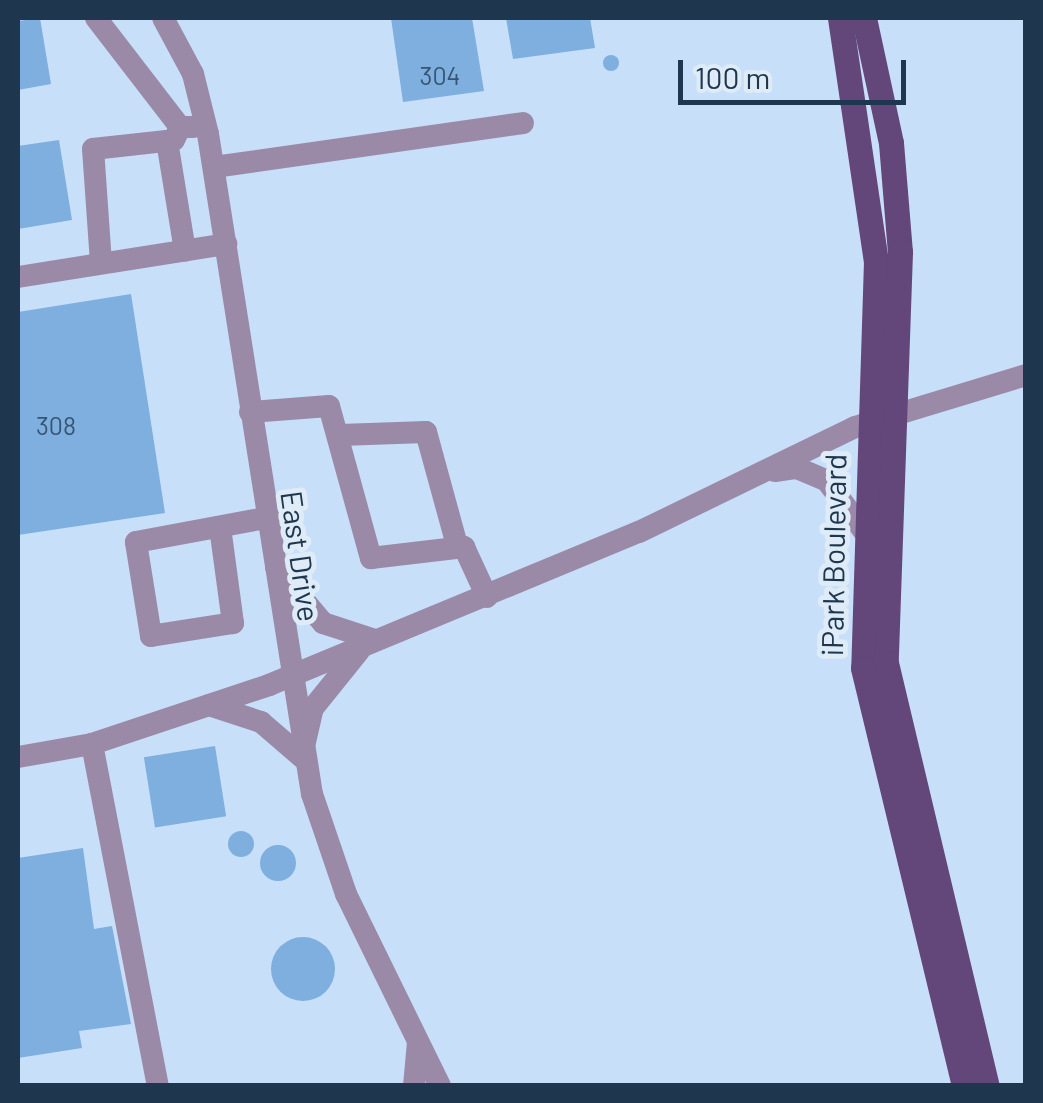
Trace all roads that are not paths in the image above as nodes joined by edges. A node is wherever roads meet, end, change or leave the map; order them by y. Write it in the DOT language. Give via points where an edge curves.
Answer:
graph roads {
  1 [pos="96,18"];
  2 [pos="163,18"];
  3 [pos="840,18"];
  4 [pos="864,18"];
  5 [pos="523,123"];
  6 [pos="206,126"];
  7 [pos="173,134"];
  8 [pos="214,168"];
  9 [pos="226,244"];
  10 [pos="185,251"];
  11 [pos="101,263"];
  12 [pos="18,277"];
  13 [pos="1026,376"];
  14 [pos="250,412"];
  15 [pos="881,419"];
  16 [pos="340,436"];
  17 [pos="757,474"];
  18 [pos="265,518"];
  19 [pos="220,527"];
  20 [pos="863,530"];
  21 [pos="457,545"];
  22 [pos="271,558"];
  23 [pos="486,597"];
  24 [pos="372,639"];
  25 [pos="288,677"];
  26 [pos="208,705"];
  27 [pos="92,744"];
  28 [pos="18,757"];
  29 [pos="304,758"];
  30 [pos="418,1042"];
  31 [pos="158,1086"];
  32 [pos="414,1086"];
  33 [pos="440,1086"];
  34 [pos="964,1086"];
  35 [pos="987,1086"];
  1 -- 7 [label="street"];
  2 -- 6 [label="street, East Drive"];
  3 -- 15 [label="main road, iPark Boulevard" via="875,246"];
  4 -- 15 [label="main road, iPark Boulevard" via="897,197"];
  5 -- 8 [label="street"];
  6 -- 7 [label="street"];
  6 -- 8 [label="street, East Drive"];
  7 -- 10 [label="street"];
  7 -- 11 [label="street" via="93,149"];
  8 -- 9 [label="street, East Drive"];
  9 -- 10 [label="street"];
  9 -- 14 [label="street, East Drive"];
  10 -- 11 [label="street"];
  11 -- 12 [label="street"];
  13 -- 15 [label="street"];
  14 -- 16 [label="street" via="314,402 335,413"];
  14 -- 18 [label="street, East Drive"];
  15 -- 17 [label="street"];
  15 -- 20 [label="main road, iPark Boulevard"];
  15 -- 35 [label="main road, iPark Boulevard" via="886,664"];
  16 -- 21 [label="street" via="426,432"];
  16 -- 21 [label="street" via="371,558"];
  17 -- 20 [label="street" via="813,473"];
  17 -- 23 [label="street"];
  18 -- 19 [label="street"];
  18 -- 22 [label="street, East Drive"];
  19 -- 19 [label="street" via="136,542 152,636 233,622"];
  20 -- 34 [label="main road, iPark Boulevard" via="870,723"];
  21 -- 23 [label="street"];
  22 -- 24 [label="street" via="310,613"];
  22 -- 25 [label="street, East Drive"];
  23 -- 24 [label="street"];
  24 -- 25 [label="street"];
  24 -- 29 [label="street" via="314,708"];
  25 -- 26 [label="street"];
  25 -- 29 [label="street, East Drive"];
  26 -- 27 [label="street"];
  26 -- 29 [label="street" via="261,722"];
  27 -- 28 [label="street"];
  27 -- 31 [label="street"];
  29 -- 30 [label="street, East Drive" via="346,894"];
  30 -- 32 [label="street"];
  30 -- 33 [label="street, East Drive"];
}
